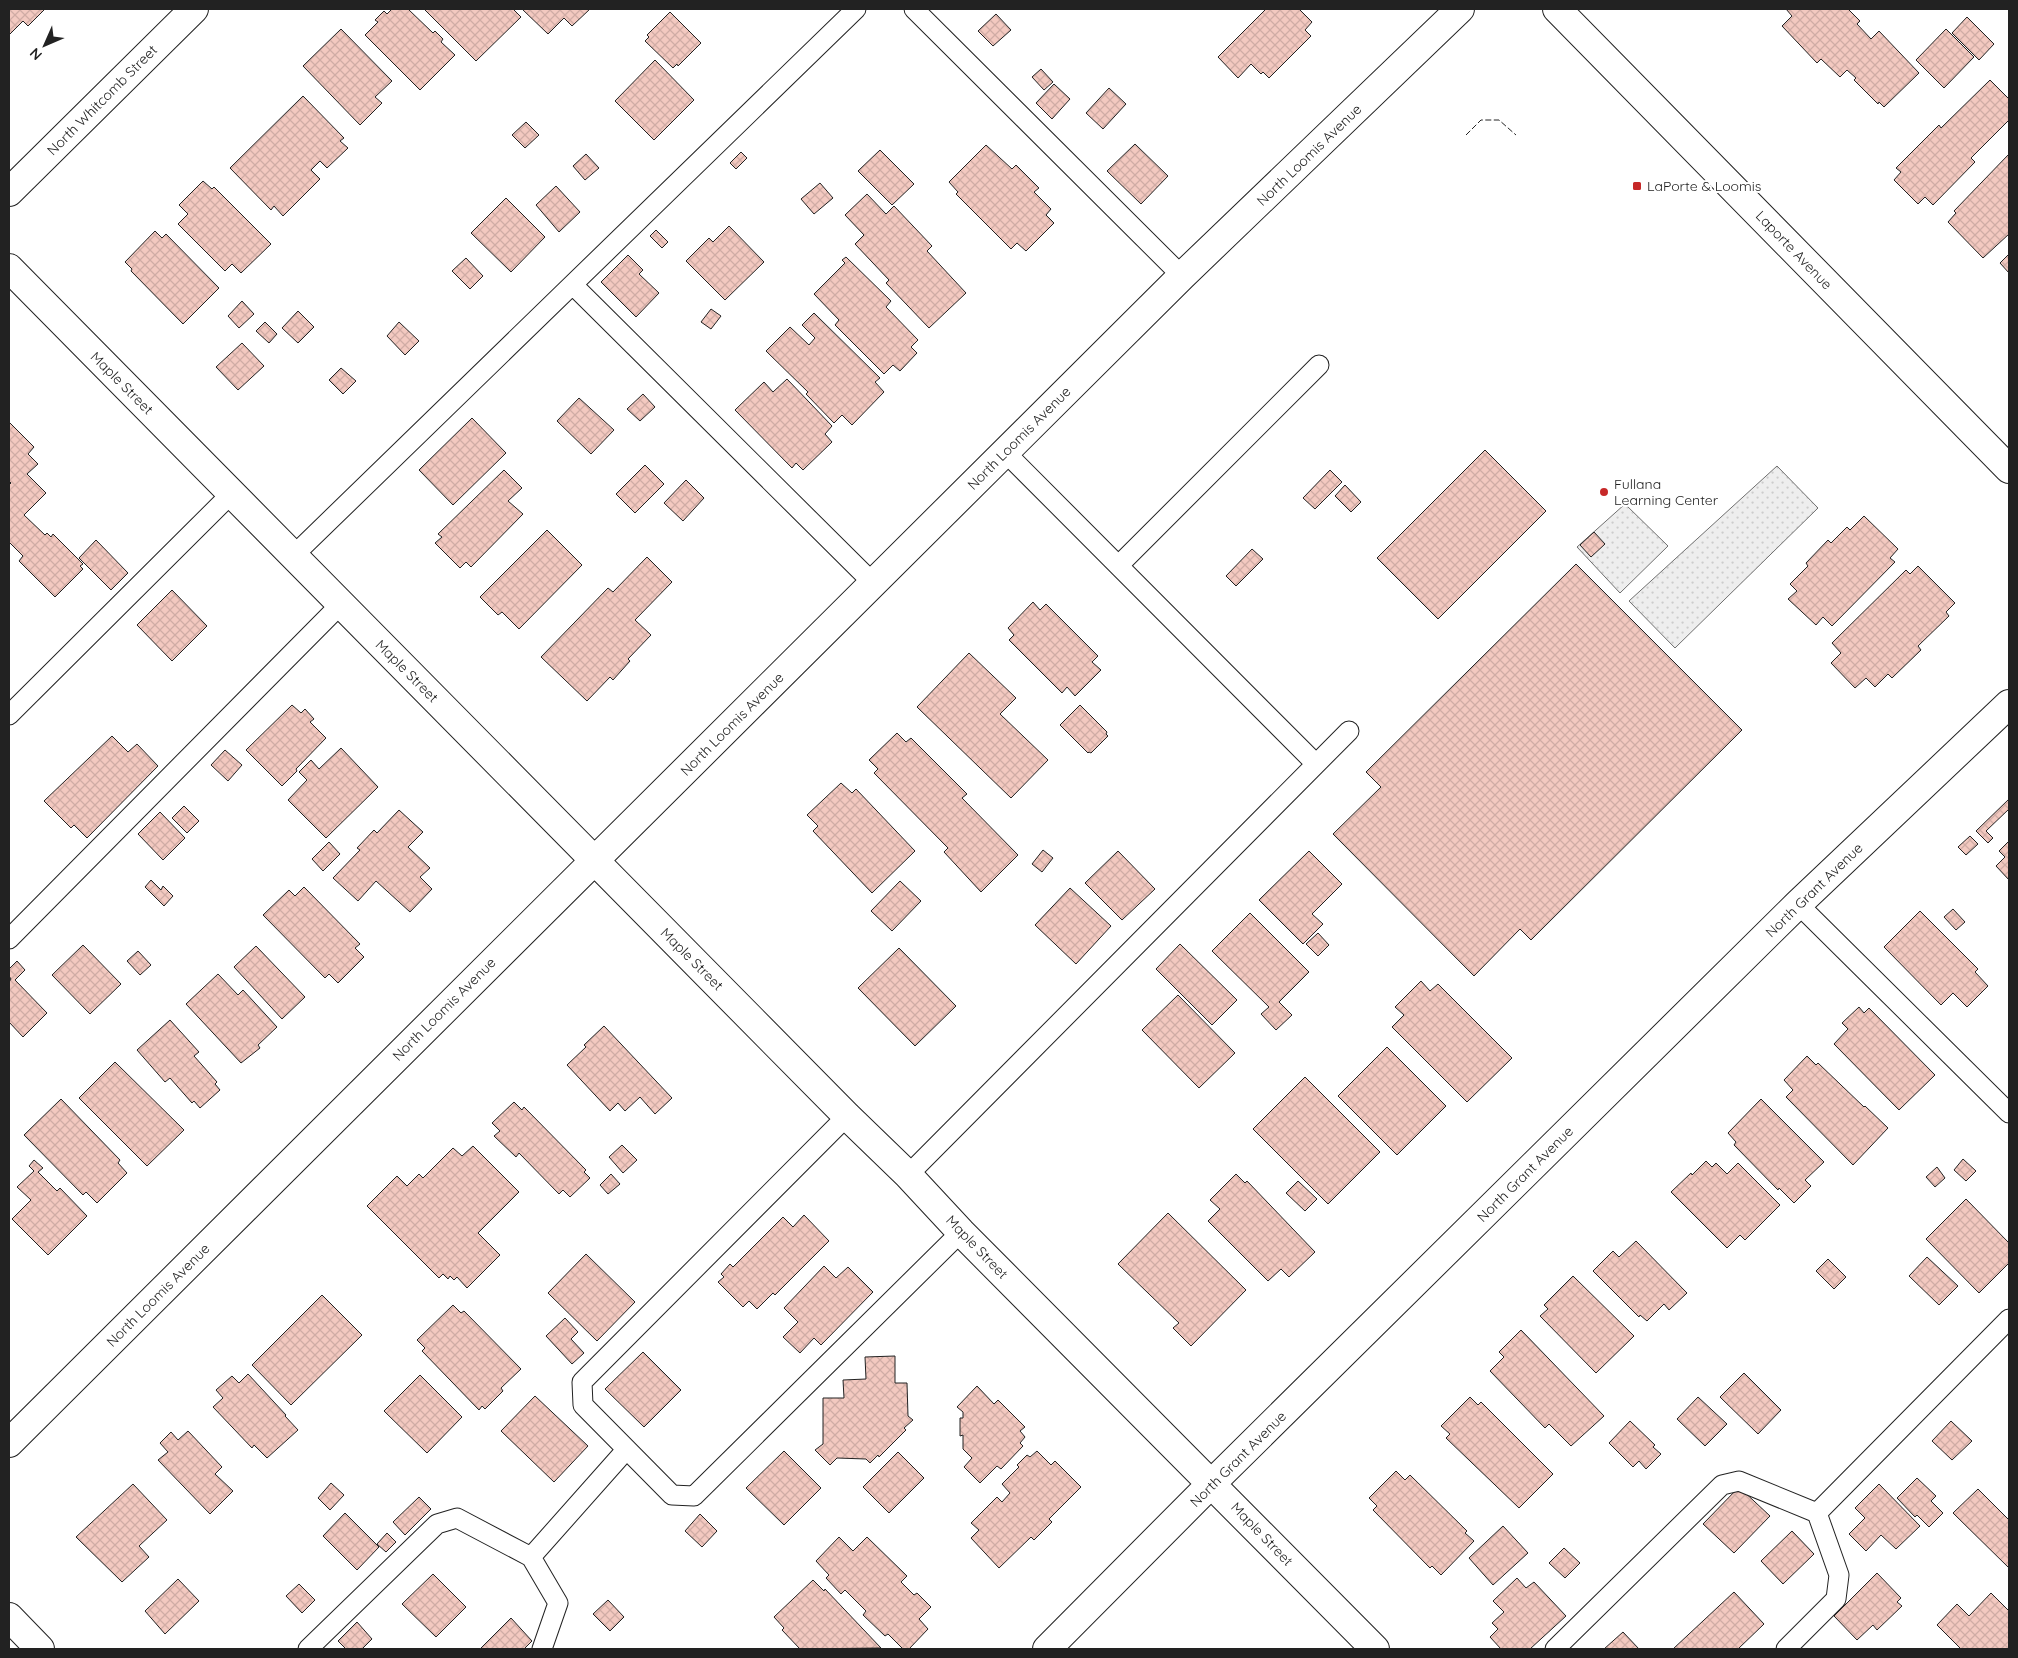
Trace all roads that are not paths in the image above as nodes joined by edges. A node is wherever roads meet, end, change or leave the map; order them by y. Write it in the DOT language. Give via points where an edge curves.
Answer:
graph roads {
  1 [pos="194,9"];
  2 [pos="856,9"];
  3 [pos="914,9"];
  4 [pos="1460,9"];
  5 [pos="1564,11"];
  6 [pos="9,192"];
  7 [pos="9,268"];
  8 [pos="1182,276"];
  9 [pos="573,285"];
  10 [pos="1319,365"];
  11 [pos="1006,452"];
  12 [pos="2009,469"];
  13 [pos="232,493"];
  14 [pos="293,556"];
  15 [pos="1119,565"];
  16 [pos="874,584"];
  17 [pos="340,605"];
  18 [pos="2009,704"];
  19 [pos="9,715"];
  20 [pos="1349,730"];
  21 [pos="1316,764"];
  22 [pos="594,859"];
  23 [pos="1798,904"];
  24 [pos="9,939"];
  25 [pos="2009,1113"];
  26 [pos="847,1116"];
  27 [pos="908,1175"];
  28 [pos="961,1232"];
  29 [pos="2009,1319"];
  30 [pos="9,1443"];
  31 [pos="626,1450"];
  32 [pos="1212,1484"];
  33 [pos="1817,1513"];
  34 [pos="531,1557"];
  35 [pos="9,1618"];
  36 [pos="40,1649"];
  37 [pos="308,1649"];
  38 [pos="542,1649"];
  39 [pos="1047,1649"];
  40 [pos="1375,1649"];
  41 [pos="1555,1649"];
  42 [pos="1786,1649"];
  1 -- 6 [label="street, North Whitcomb Street"];
  2 -- 9 [label="lane"];
  3 -- 8 [label="lane"];
  4 -- 8 [label="street, North Loomis Avenue"];
  5 -- 12 [label="street, Laporte Avenue"];
  7 -- 13 [label="street, Maple Street"];
  8 -- 11 [label="street, North Loomis Avenue"];
  9 -- 14 [label="lane"];
  9 -- 16 [label="lane"];
  10 -- 15 [label="lane"];
  11 -- 15 [label="lane"];
  11 -- 16 [label="street, North Loomis Avenue"];
  13 -- 14 [label="street, Maple Street"];
  13 -- 19 [label="lane"];
  14 -- 17 [label="street, Maple Street"];
  15 -- 21 [label="lane"];
  16 -- 22 [label="street, North Loomis Avenue"];
  17 -- 22 [label="street, Maple Street"];
  17 -- 24 [label="lane"];
  18 -- 23 [label="street, North Grant Avenue"];
  20 -- 21 [label="lane"];
  21 -- 27 [label="lane"];
  22 -- 26 [label="street, Maple Street"];
  22 -- 30 [label="street, North Loomis Avenue"];
  23 -- 25 [label="lane"];
  23 -- 32 [label="street, North Grant Avenue"];
  26 -- 27 [label="street, Maple Street"];
  26 -- 31 [label="lane" via="582,1382 582,1405"];
  27 -- 28 [label="street, Maple Street"];
  28 -- 31 [label="lane" via="694,1496 672,1495"];
  28 -- 32 [label="street, Maple Street"];
  29 -- 33 [label="lane"];
  31 -- 34 [label="lane"];
  32 -- 39 [label="street, North Grant Avenue"];
  32 -- 40 [label="street, Maple Street"];
  33 -- 41 [label="lane" via="1739,1481 1722,1484"];
  33 -- 42 [label="lane" via="1839,1575 1836,1599"];
  34 -- 37 [label="lane" via="457,1518 437,1524"];
  34 -- 38 [label="lane" via="558,1603"];
  35 -- 36 [label="street"];
}
